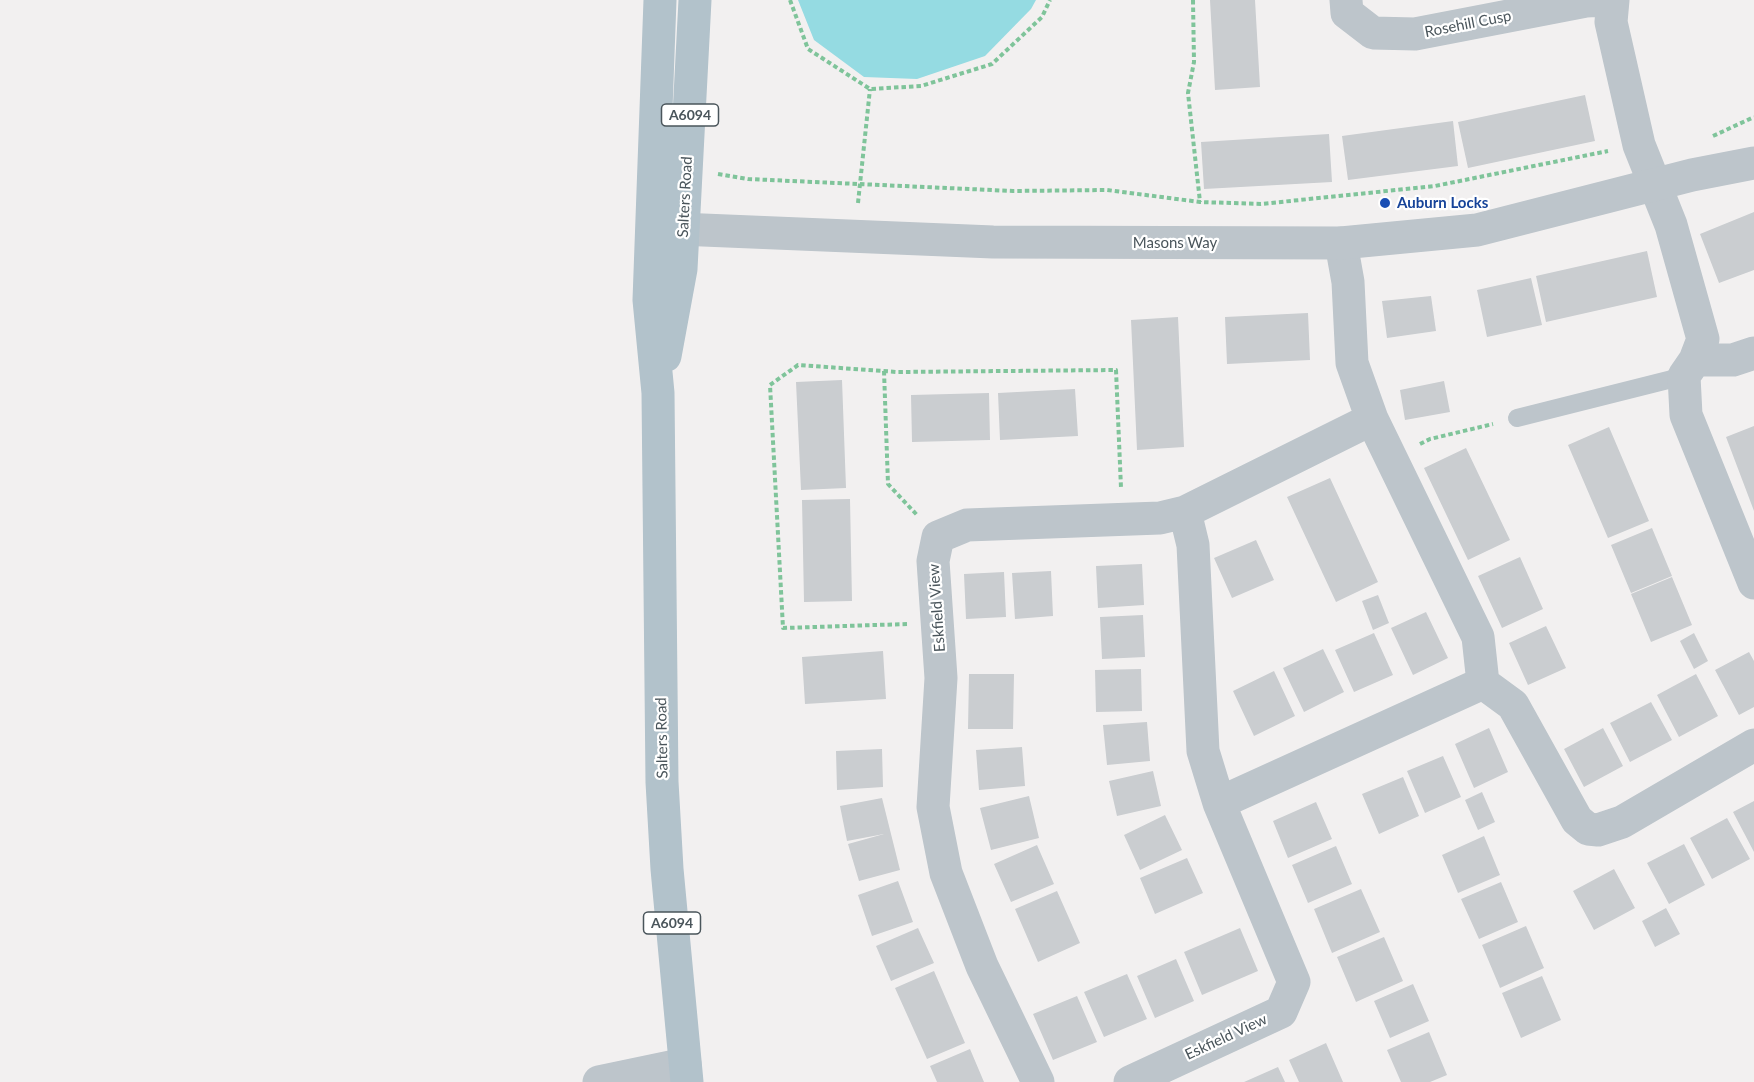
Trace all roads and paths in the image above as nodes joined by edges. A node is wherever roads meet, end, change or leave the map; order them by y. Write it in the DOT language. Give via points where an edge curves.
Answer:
graph roads {
  1 [pos="660,0"];
  2 [pos="695,0"];
  3 [pos="790,0"];
  4 [pos="1050,0"];
  5 [pos="1193,0"];
  6 [pos="1346,0"];
  7 [pos="1607,0"];
  8 [pos="1613,0"];
  9 [pos="870,89"];
  10 [pos="1754,117"];
  11 [pos="1710,138"];
  12 [pos="1754,144"];
  13 [pos="1639,145"];
  14 [pos="1754,163"];
  15 [pos="714,164"];
  16 [pos="1692,175"];
  17 [pos="860,184"];
  18 [pos="1656,186"];
  19 [pos="1200,202"];
  20 [pos="651,228"];
  21 [pos="683,231"];
  22 [pos="854,237"];
  23 [pos="1341,243"];
  24 [pos="1754,354"];
  25 [pos="1689,368"];
  26 [pos="884,371"];
  27 [pos="658,393"];
  28 [pos="1517,418"];
  29 [pos="1372,419"];
  30 [pos="1392,459"];
  31 [pos="1185,512"];
  32 [pos="1122,520"];
  33 [pos="938,537"];
  34 [pos="1754,583"];
  35 [pos="937,623"];
  36 [pos="1483,683"];
  37 [pos="1754,745"];
  38 [pos="1219,803"];
  39 [pos="686,1073"];
  40 [pos="599,1082"];
  41 [pos="1038,1082"];
  42 [pos="1130,1082"];
  1 -- 20 [label="main road, Salters Road / A6094"];
  2 -- 21 [label="main road, Salters Road / A6094"];
  3 -- 9 [label="path" via="808,49"];
  4 -- 9 [label="path" via="1042,17 992,64 921,86"];
  5 -- 19 [label="path" via="1194,62 1188,93"];
  6 -- 7 [label="street, Rosehill Cusp" via="1347,13 1373,33 1415,34"];
  8 -- 13 [label="street" via="1611,22"];
  9 -- 17 [label="path"];
  10 -- 11 [label="path"];
  12 -- 16 [label="street, Masons Way"];
  13 -- 18 [label="street"];
  13 -- 19 [label="path" via="1435,186 1261,204"];
  14 -- 16 [label="street, Masons Way"];
  15 -- 17 [label="path" via="717,174 748,179"];
  16 -- 18 [label="street, Masons Way"];
  17 -- 19 [label="path" via="1013,191 1107,190"];
  17 -- 22 [label="path"];
  18 -- 23 [label="street, Masons Way" via="1478,230"];
  18 -- 25 [label="street" via="1671,225 1702,339"];
  20 -- 21 [label="street, Masons Way"];
  20 -- 27 [label="main road, Salters Road / A6094" via="649,300"];
  21 -- 22 [label="street, Masons Way"];
  21 -- 27 [label="main road, Salters Road / A6094" via="681,269"];
  22 -- 23 [label="street, Masons Way" via="1004,242"];
  23 -- 29 [label="street" via="1348,282 1352,363"];
  24 -- 25 [label="street"];
  25 -- 28 [label="lane"];
  25 -- 34 [label="street" via="1686,415"];
  26 -- 32 [label="path" via="1116,370"];
  26 -- 33 [label="path" via="888,484"];
  26 -- 35 [label="path" via="798,365 770,385 783,628"];
  27 -- 39 [label="main road, Salters Road / A6094" via="662,782"];
  28 -- 30 [label="path" via="1430,439"];
  29 -- 30 [label="street"];
  29 -- 31 [label="street"];
  30 -- 36 [label="street" via="1478,637"];
  31 -- 32 [label="street"];
  31 -- 38 [label="street, Eskfield View" via="1192,545 1203,751"];
  32 -- 33 [label="street" via="967,525"];
  33 -- 35 [label="street, Eskfield View" via="933,561"];
  35 -- 41 [label="street, Eskfield View" via="942,678 933,807 946,873 982,966"];
  36 -- 37 [label="street" via="1513,705 1577,820 1588,829 1622,822"];
  36 -- 38 [label="street"];
  38 -- 42 [label="street, Eskfield View" via="1294,982 1281,1012"];
  39 -- 40 [label="street"];
}
